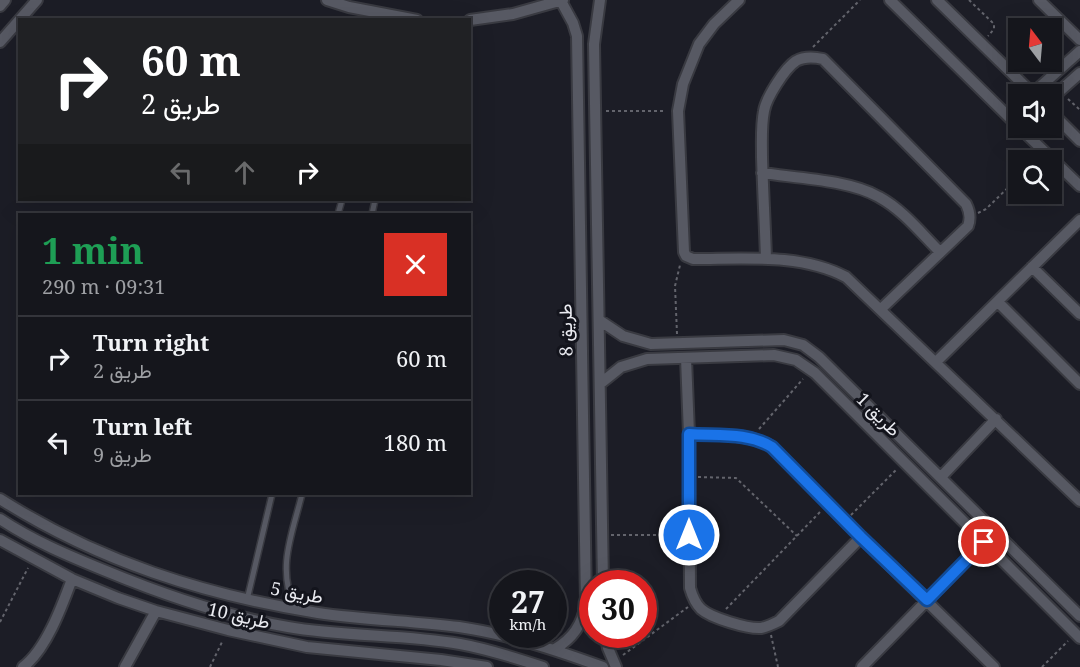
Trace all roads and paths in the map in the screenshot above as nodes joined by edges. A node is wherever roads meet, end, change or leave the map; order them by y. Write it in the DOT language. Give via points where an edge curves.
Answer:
graph roads {
  1 [pos="5,0"];
  2 [pos="327,0"];
  3 [pos="562,0"];
  4 [pos="600,0"];
  5 [pos="739,0"];
  6 [pos="860,0"];
  7 [pos="890,0"];
  8 [pos="937,0"];
  9 [pos="969,0"];
  10 [pos="1039,0"];
  11 [pos="36,1"];
  12 [pos="0,6"];
  13 [pos="385,17"];
  14 [pos="21,18"];
  15 [pos="471,20"];
  16 [pos="18,22"];
  17 [pos="1080,40"];
  18 [pos="0,42"];
  19 [pos="981,44"];
  20 [pos="1080,51"];
  21 [pos="804,58"];
  22 [pos="1080,73"];
  23 [pos="1023,84"];
  24 [pos="1044,84"];
  25 [pos="1062,89"];
  26 [pos="1062,98"];
  27 [pos="1080,110"];
  28 [pos="678,111"];
  29 [pos="597,112"];
  30 [pos="1008,116"];
  31 [pos="1062,123"];
  32 [pos="1030,138"];
  33 [pos="1080,141"];
  34 [pos="762,173"];
  35 [pos="1080,186"];
  36 [pos="1008,188"];
  37 [pos="970,216"];
  38 [pos="1080,220"];
  39 [pos="940,252"];
  40 [pos="686,256"];
  41 [pos="766,259"];
  42 [pos="1032,267"];
  43 [pos="998,302"];
  44 [pos="882,309"];
  45 [pos="1080,314"];
  46 [pos="599,320"];
  47 [pos="678,343"];
  48 [pos="686,358"];
  49 [pos="936,362"];
  50 [pos="811,370"];
  51 [pos="600,383"];
  52 [pos="1080,384"];
  53 [pos="996,419"];
  54 [pos="689,434"];
  55 [pos="752,438"];
  56 [pos="904,462"];
  57 [pos="689,477"];
  58 [pos="941,477"];
  59 [pos="272,495"];
  60 [pos="302,495"];
  61 [pos="0,499"];
  62 [pos="1080,501"];
  63 [pos="828,503"];
  64 [pos="0,519"];
  65 [pos="845,521"];
  66 [pos="602,535"];
  67 [pos="689,535"];
  68 [pos="797,536"];
  69 [pos="861,537"];
  70 [pos="0,540"];
  71 [pos="984,542"];
  72 [pos="33,559"];
  73 [pos="603,570"];
  74 [pos="72,579"];
  75 [pos="247,600"];
  76 [pos="927,600"];
  77 [pos="695,602"];
  78 [pos="295,609"];
  79 [pos="156,611"];
  80 [pos="1,616"];
  81 [pos="1080,616"];
  82 [pos="718,617"];
  83 [pos="0,622"];
  84 [pos="444,626"];
  85 [pos="769,626"];
  86 [pos="228,630"];
  87 [pos="1078,635"];
  88 [pos="440,641"];
  89 [pos="608,648"];
  90 [pos="555,649"];
  91 [pos="439,663"];
  92 [pos="611,666"];
  93 [pos="866,666"];
  94 [pos="23,667"];
  95 [pos="125,667"];
  96 [pos="210,667"];
  97 [pos="487,667"];
  98 [pos="543,667"];
  99 [pos="778,667"];
  100 [pos="994,667"];
  101 [pos="1042,667"];
  1 -- 12 [label="street"];
  2 -- 13 [label="street"];
  3 -- 15 [label="street" via="513,14"];
  3 -- 90 [label="street, طريق 8" via="577,43 586,604 577,631"];
  4 -- 29 [label="street, طريق 8" via="594,44"];
  5 -- 28 [label="street" via="699,44 683,84"];
  6 -- 21 [label="path"];
  7 -- 30 [label="street"];
  8 -- 19 [label="street"];
  9 -- 19 [label="path" via="994,24"];
  10 -- 17 [label="street"];
  11 -- 14 [label="street"];
  16 -- 18 [label="street"];
  19 -- 23 [label="street"];
  20 -- 24 [label="street"];
  21 -- 34 [label="street" via="788,68 764,108"];
  21 -- 37 [label="street" via="823,59 966,204"];
  22 -- 25 [label="street"];
  26 -- 27 [label="path"];
  28 -- 29 [label="path"];
  28 -- 40 [label="street"];
  29 -- 46 [label="street, طريق 8"];
  31 -- 33 [label="street"];
  32 -- 35 [label="street"];
  34 -- 39 [label="street" via="847,185 871,193 892,205"];
  34 -- 41 [label="street"];
  36 -- 37 [label="path" via="986,209"];
  37 -- 39 [label="street" via="968,226"];
  38 -- 42 [label="street"];
  39 -- 44 [label="street"];
  40 -- 41 [label="street"];
  40 -- 47 [label="path" via="676,276"];
  41 -- 44 [label="street" via="819,265 835,271"];
  42 -- 43 [label="street"];
  42 -- 45 [label="street"];
  43 -- 49 [label="street"];
  43 -- 52 [label="street"];
  44 -- 49 [label="street"];
  46 -- 47 [label="street, طريق 1" via="637,341"];
  46 -- 51 [label="street, طريق 8"];
  47 -- 58 [label="street, طريق 1" via="784,339 803,345"];
  48 -- 50 [label="street, طريق 1" via="774,355 796,360"];
  48 -- 51 [label="street, طريق 1" via="634,361"];
  48 -- 54 [label="street"];
  49 -- 53 [label="street"];
  50 -- 55 [label="path"];
  50 -- 56 [label="street, طريق 1"];
  51 -- 66 [label="street, طريق 8"];
  53 -- 58 [label="street"];
  53 -- 62 [label="street"];
  54 -- 55 [label="street"];
  54 -- 57 [label="street"];
  55 -- 63 [label="street" via="772,447"];
  56 -- 65 [label="path"];
  56 -- 71 [label="street, طريق 1"];
  57 -- 67 [label="street"];
  57 -- 68 [label="path" via="736,478"];
  58 -- 81 [label="street, طريق 1"];
  59 -- 75 [label="lane"];
  60 -- 78 [label="lane" via="286,557 285,575"];
  61 -- 75 [label="street, طريق 5" via="81,545 185,584"];
  63 -- 65 [label="street"];
  63 -- 68 [label="path"];
  64 -- 88 [label="street, طريق 5" via="68,556 224,613 321,632"];
  65 -- 69 [label="street"];
  66 -- 67 [label="path"];
  66 -- 73 [label="street, طريق 8"];
  67 -- 77 [label="street" via="690,588"];
  68 -- 82 [label="path"];
  69 -- 76 [label="street"];
  69 -- 85 [label="street"];
  70 -- 72 [label="street, طريق 10"];
  71 -- 76 [label="street"];
  71 -- 87 [label="street, طريق 1"];
  72 -- 74 [label="street, طريق 10"];
  72 -- 80 [label="path"];
  74 -- 79 [label="street, طريق 10"];
  74 -- 94 [label="street" via="47,636"];
  75 -- 78 [label="street, طريق 5"];
  76 -- 93 [label="street"];
  76 -- 100 [label="street"];
  77 -- 82 [label="street"];
  77 -- 92 [label="path"];
  78 -- 84 [label="street, طريق 5"];
  79 -- 86 [label="street, طريق 10"];
  79 -- 95 [label="street"];
  80 -- 83 [label="path"];
  82 -- 85 [label="street" via="749,627"];
  84 -- 88 [label="street"];
  84 -- 90 [label="street, طريق 5" via="474,629"];
  85 -- 99 [label="path"];
  86 -- 91 [label="street, طريق 10" via="307,647"];
  86 -- 96 [label="path"];
  87 -- 101 [label="path"];
  88 -- 98 [label="street, طريق 5"];
  89 -- 92 [label="street"];
  90 -- 92 [label="street, طريق 5"];
  91 -- 97 [label="street, طريق 10"];
}
